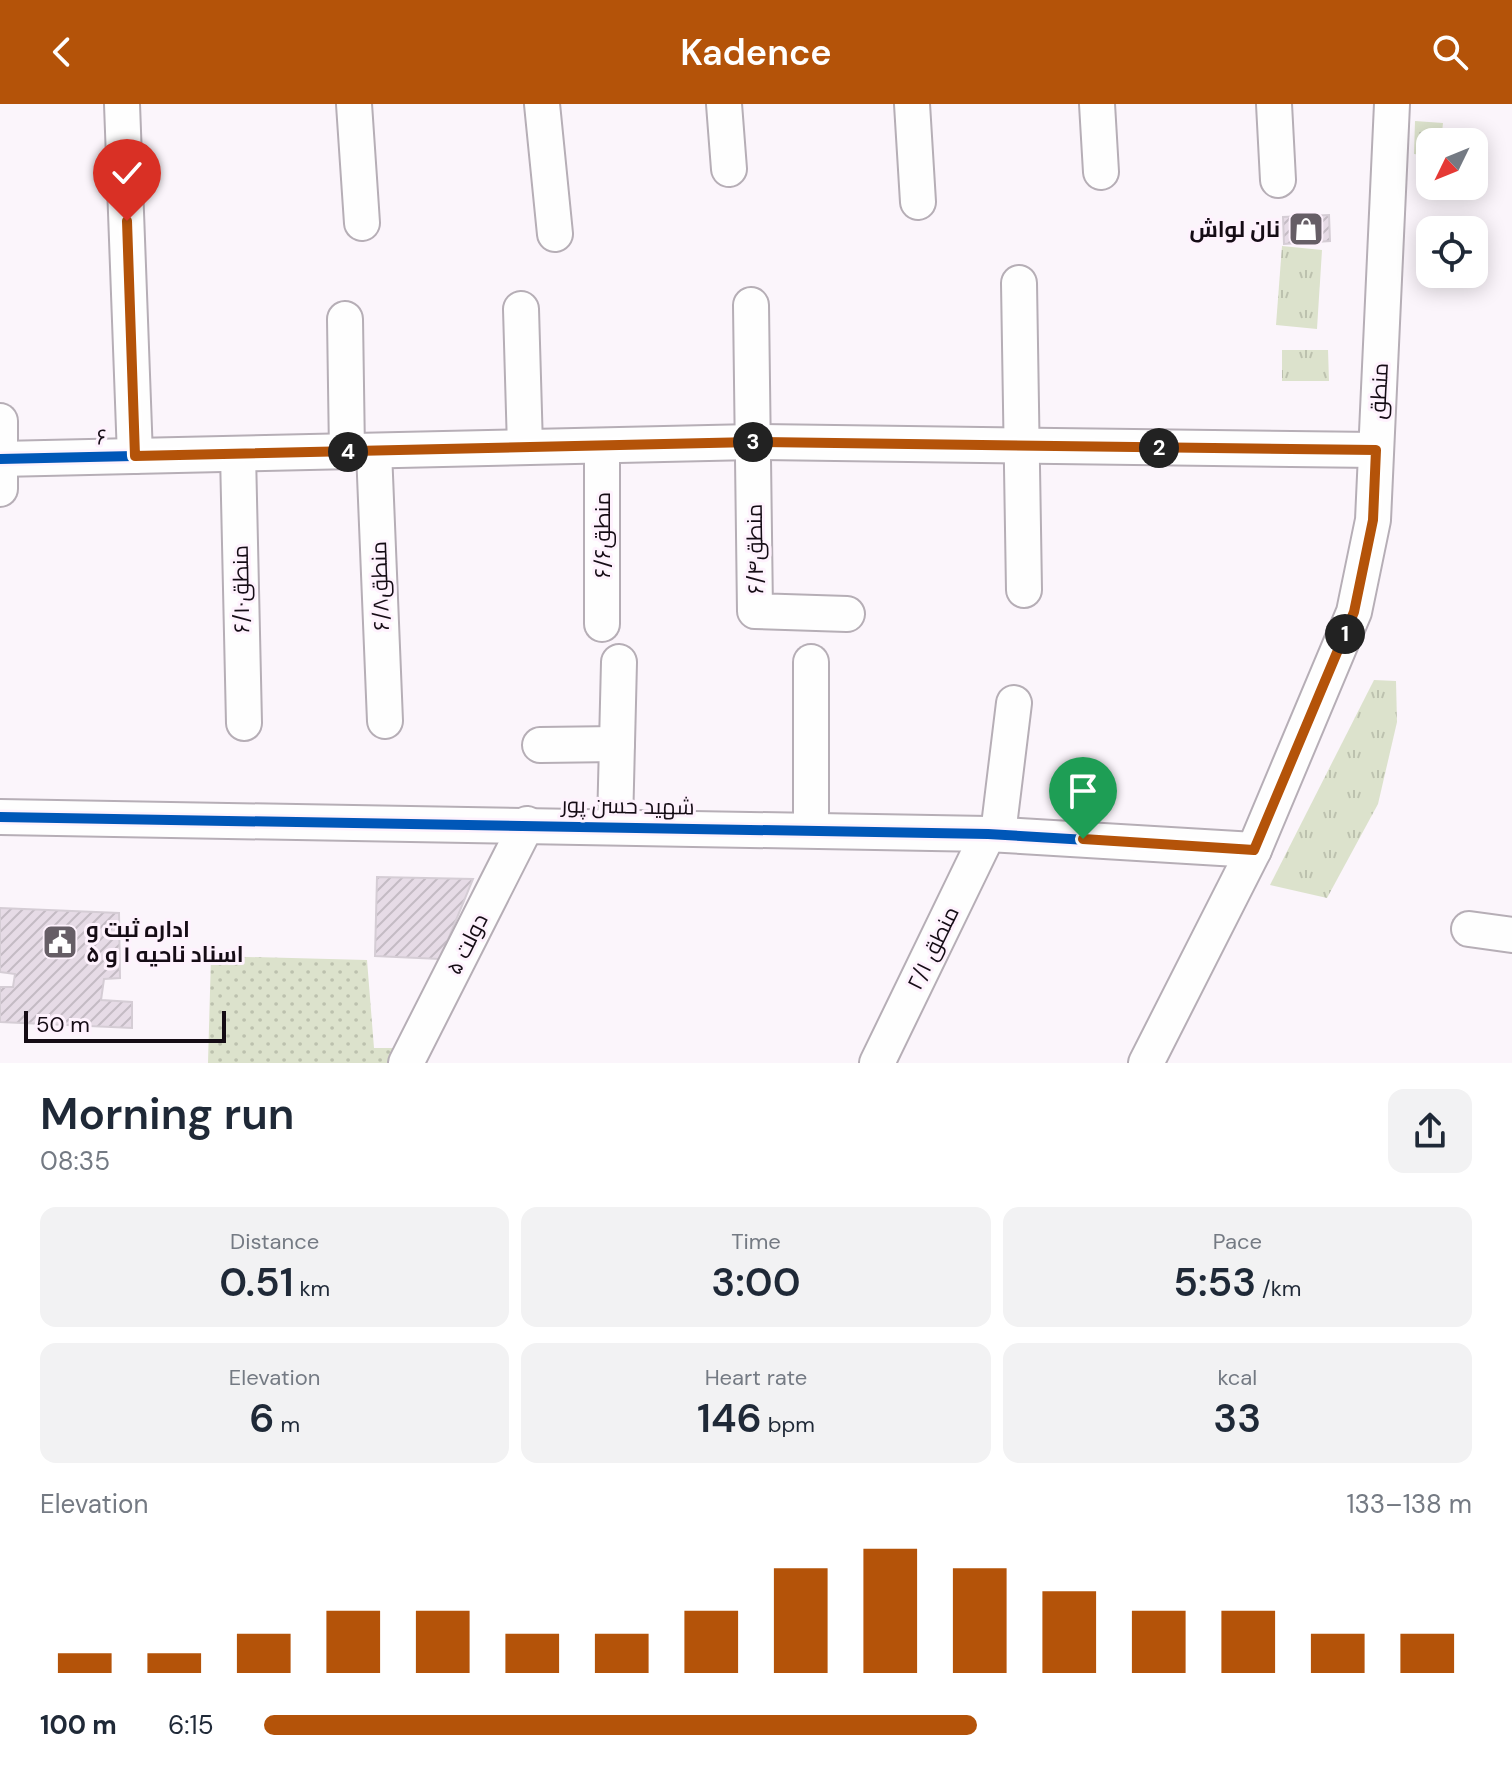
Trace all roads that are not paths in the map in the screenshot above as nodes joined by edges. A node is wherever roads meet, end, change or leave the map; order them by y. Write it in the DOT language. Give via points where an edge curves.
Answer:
graph roads {
  1 [pos="122,104"];
  2 [pos="354,104"];
  3 [pos="542,104"];
  4 [pos="724,104"];
  5 [pos="912,104"];
  6 [pos="1097,104"];
  7 [pos="1274,104"];
  8 [pos="1392,104"];
  9 [pos="729,169"];
  10 [pos="1101,172"];
  11 [pos="1278,180"];
  12 [pos="918,202"];
  13 [pos="362,223"];
  14 [pos="555,234"];
  15 [pos="1019,283"];
  16 [pos="751,305"];
  17 [pos="521,309"];
  18 [pos="345,319"];
  19 [pos="0,421"];
  20 [pos="753,442"];
  21 [pos="602,446"];
  22 [pos="525,447"];
  23 [pos="1020,447"];
  24 [pos="1376,450"];
  25 [pos="361,451"];
  26 [pos="238,454"];
  27 [pos="135,456"];
  28 [pos="0,459"];
  29 [pos="0,489"];
  30 [pos="1024,590"];
  31 [pos="847,614"];
  32 [pos="602,624"];
  33 [pos="619,662"];
  34 [pos="811,662"];
  35 [pos="1014,703"];
  36 [pos="385,721"];
  37 [pos="244,723"];
  38 [pos="617,744"];
  39 [pos="540,745"];
  40 [pos="0,817"];
  41 [pos="527,824"];
  42 [pos="615,825"];
  43 [pos="811,830"];
  44 [pos="993,834"];
  45 [pos="1254,850"];
  46 [pos="1469,929"];
  47 [pos="1512,935"];
  48 [pos="406,1063"];
  49 [pos="877,1063"];
  50 [pos="1146,1063"];
  1 -- 27 [label="street"];
  2 -- 13 [label="street"];
  3 -- 14 [label="street"];
  4 -- 9 [label="street"];
  5 -- 12 [label="street"];
  6 -- 10 [label="street"];
  7 -- 11 [label="street"];
  8 -- 24 [label="street, منطق"];
  15 -- 23 [label="street"];
  16 -- 20 [label="street"];
  17 -- 22 [label="street"];
  18 -- 25 [label="street, منطق۶/۸"];
  19 -- 28 [label="street"];
  20 -- 21 [label="street, ۶"];
  20 -- 23 [label="street, ۶"];
  20 -- 31 [label="street, منطق۶/۴" via="755,611"];
  21 -- 22 [label="street, ۶"];
  21 -- 32 [label="street, منطق۶/۶"];
  22 -- 25 [label="street, ۶"];
  23 -- 24 [label="street, ۶"];
  23 -- 30 [label="street"];
  24 -- 45 [label="street, منطق" via="1373,520 1354,612"];
  25 -- 26 [label="street, ۶"];
  25 -- 36 [label="street, منطق۶/۸"];
  26 -- 27 [label="street, ۶"];
  26 -- 37 [label="street, منطق۶/۱۰"];
  27 -- 28 [label="street, ۶"];
  28 -- 29 [label="street"];
  33 -- 38 [label="street"];
  34 -- 43 [label="street"];
  35 -- 44 [label="street, منطق ۲/۱"];
  38 -- 39 [label="street"];
  38 -- 42 [label="street"];
  40 -- 41 [label="street, شهید حسن پور"];
  41 -- 42 [label="street, شهید حسن پور"];
  41 -- 48 [label="street, ۵ دولت"];
  42 -- 43 [label="street, شهید حسن پور"];
  43 -- 44 [label="street, شهید حسن پور"];
  44 -- 45 [label="street, شهید حسن پور"];
  44 -- 49 [label="street, منطق ۲/۱"];
  45 -- 50 [label="street, منطق"];
  46 -- 47 [label="street"];
}
